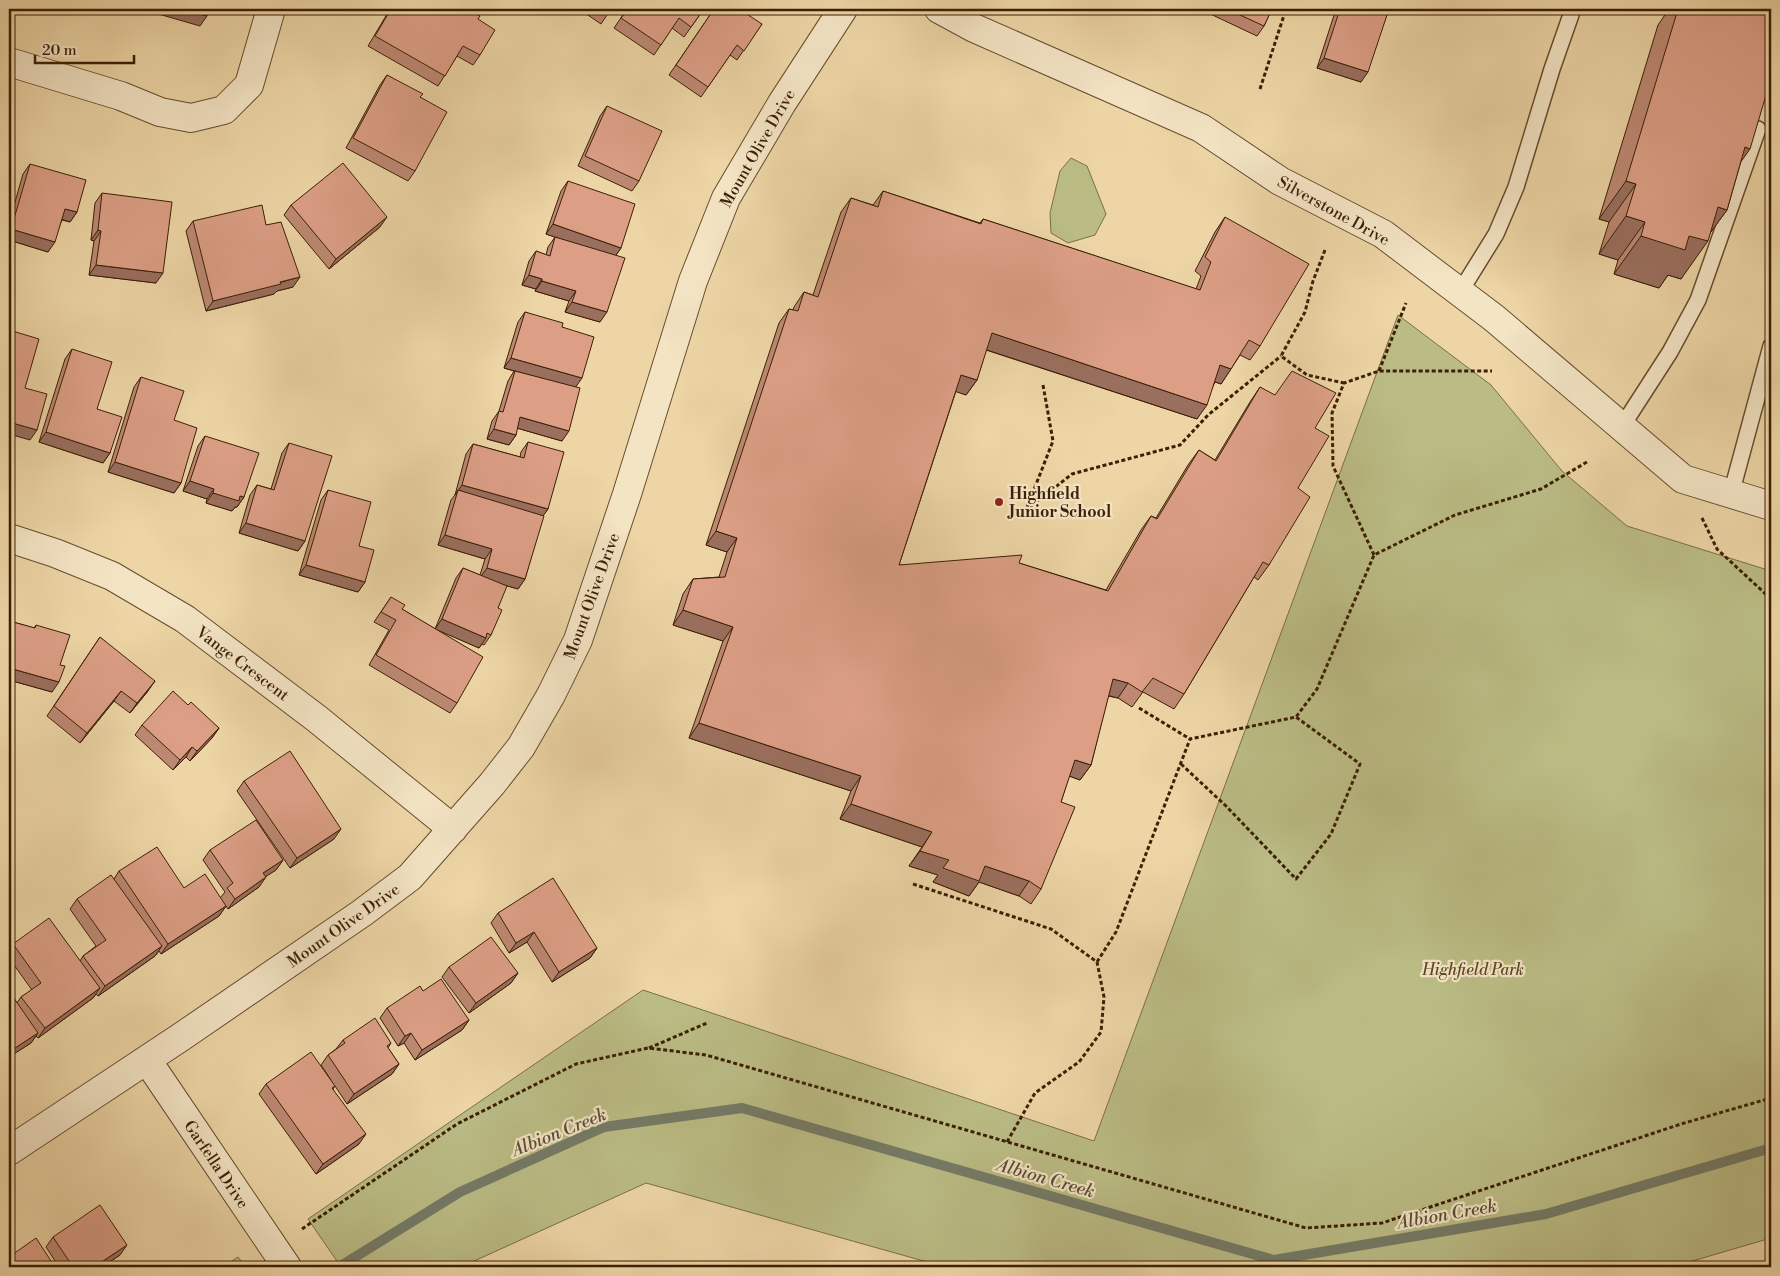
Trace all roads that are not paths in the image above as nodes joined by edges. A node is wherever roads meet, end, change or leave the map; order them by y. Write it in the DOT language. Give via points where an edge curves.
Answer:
graph roads {
  1 [pos="271,9"];
  2 [pos="843,9"];
  3 [pos="939,9"];
  4 [pos="1572,9"];
  5 [pos="9,62"];
  6 [pos="1758,129"];
  7 [pos="1460,292"];
  8 [pos="1771,346"];
  9 [pos="1621,428"];
  10 [pos="1731,494"];
  11 [pos="1771,506"];
  12 [pos="9,538"];
  13 [pos="453,829"];
  14 [pos="147,1060"];
  15 [pos="9,1151"];
  16 [pos="287,1267"];
  1 -- 5 [label="street" via="249,85 224,110 191,118 160,112 121,96"];
  2 -- 13 [label="street, Mount Olive Drive" via="726,198 693,281 628,494 578,640 521,746"];
  3 -- 7 [label="street, Silverstone Drive" via="974,28 1201,128 1280,181 1383,234"];
  4 -- 7 [label="lane" via="1516,187 1496,234"];
  6 -- 9 [label="lane" via="1698,300 1670,352"];
  7 -- 9 [label="street, Silverstone Drive"];
  8 -- 10 [label="lane"];
  9 -- 10 [label="street, Silverstone Drive" via="1683,479"];
  10 -- 11 [label="street, Silverstone Drive"];
  12 -- 13 [label="street, Vange Crescent" via="112,576 185,619"];
  13 -- 14 [label="street, Mount Olive Drive" via="410,877"];
  14 -- 15 [label="street, Mount Olive Drive"];
  14 -- 16 [label="street, Garfella Drive"];
}
